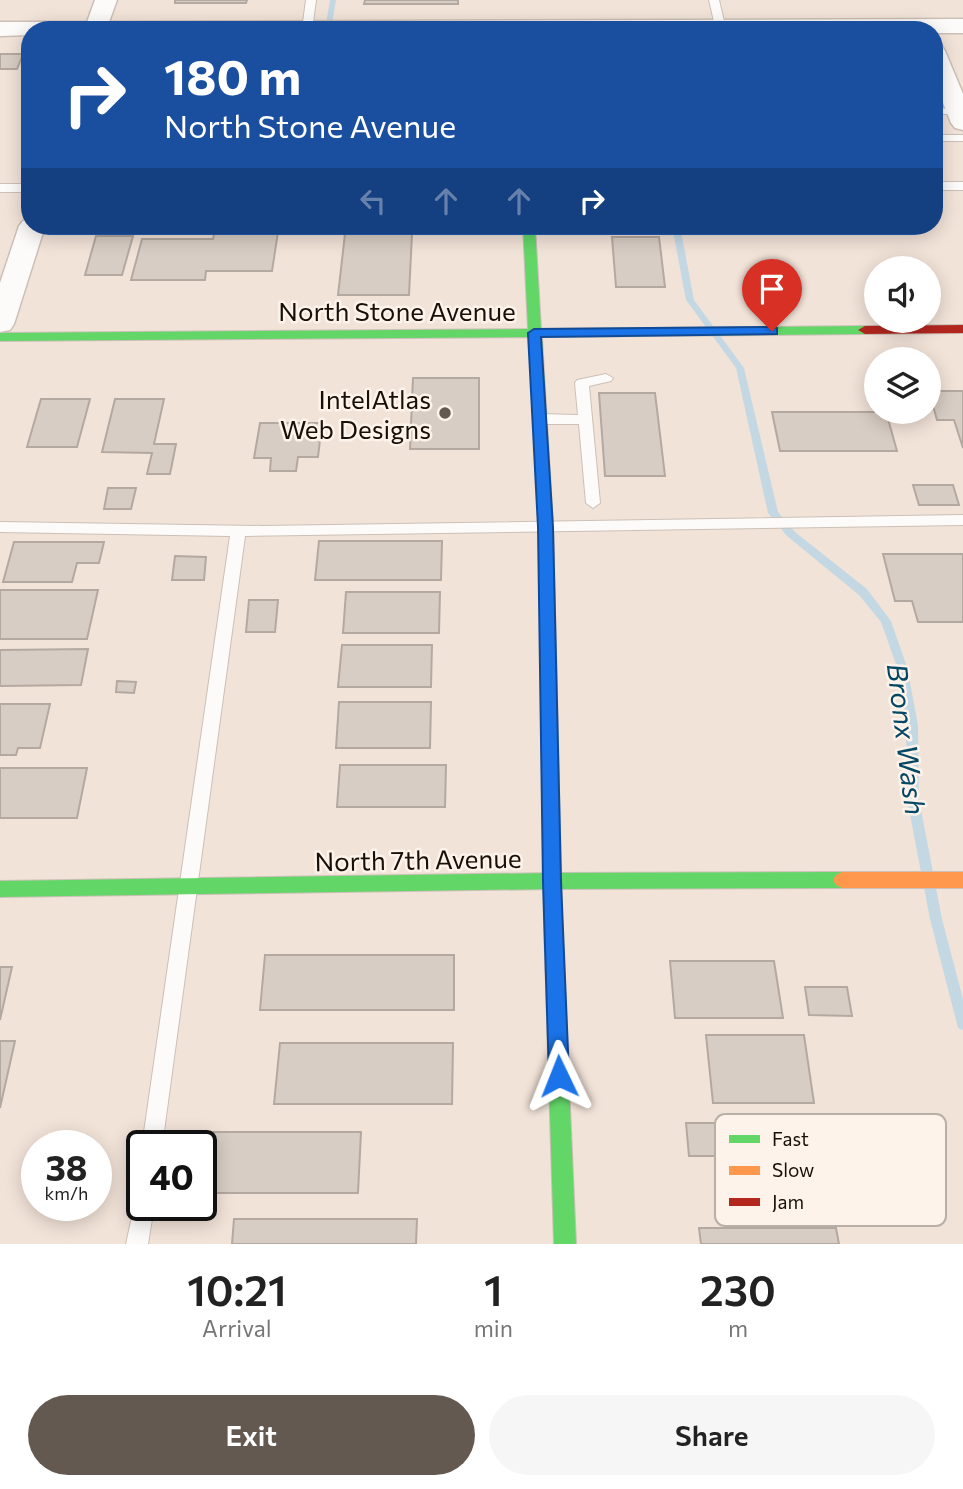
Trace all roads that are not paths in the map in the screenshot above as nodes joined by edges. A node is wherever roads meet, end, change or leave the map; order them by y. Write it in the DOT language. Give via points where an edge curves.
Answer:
graph roads {
  1 [pos="106,0"];
  2 [pos="311,0"];
  3 [pos="517,0"];
  4 [pos="713,0"];
  5 [pos="98,21"];
  6 [pos="308,21"];
  7 [pos="518,21"];
  8 [pos="718,21"];
  9 [pos="943,24"];
  10 [pos="963,26"];
  11 [pos="0,29"];
  12 [pos="21,29"];
  13 [pos="943,76"];
  14 [pos="943,113"];
  15 [pos="961,117"];
  16 [pos="943,138"];
  17 [pos="963,138"];
  18 [pos="943,186"];
  19 [pos="963,186"];
  20 [pos="0,188"];
  21 [pos="21,188"];
  22 [pos="29,235"];
  23 [pos="529,235"];
  24 [pos="0,324"];
  25 [pos="963,329"];
  26 [pos="534,333"];
  27 [pos="0,337"];
  28 [pos="606,378"];
  29 [pos="540,419"];
  30 [pos="586,419"];
  31 [pos="593,503"];
  32 [pos="963,520"];
  33 [pos="0,527"];
  34 [pos="546,527"];
  35 [pos="238,530"];
  36 [pos="963,880"];
  37 [pos="552,881"];
  38 [pos="190,888"];
  39 [pos="0,889"];
  40 [pos="154,1130"];
  41 [pos="141,1221"];
  42 [pos="137,1244"];
  43 [pos="565,1244"];
  1 -- 5 [label="street"];
  2 -- 6 [label="lane"];
  3 -- 7 [label="street"];
  4 -- 8 [label="lane"];
  9 -- 10 [label="street"];
  11 -- 12 [label="street"];
  13 -- 15 [label="street"];
  14 -- 15 [label="lane"];
  16 -- 17 [label="lane"];
  18 -- 19 [label="lane"];
  20 -- 21 [label="lane"];
  22 -- 24 [label="street"];
  23 -- 26 [label="street"];
  25 -- 26 [label="street, North Stone Avenue"];
  26 -- 27 [label="street, North Stone Avenue"];
  26 -- 29 [label="street"];
  28 -- 30 [label="lane" via="582,383"];
  29 -- 30 [label="lane"];
  29 -- 34 [label="street"];
  30 -- 31 [label="lane"];
  32 -- 34 [label="lane"];
  33 -- 35 [label="lane"];
  34 -- 35 [label="lane"];
  34 -- 37 [label="street"];
  35 -- 38 [label="lane"];
  36 -- 37 [label="street, North 7th Avenue"];
  37 -- 38 [label="street, North 7th Avenue"];
  37 -- 43 [label="street"];
  38 -- 39 [label="street, North 7th Avenue"];
  38 -- 40 [label="lane"];
  41 -- 42 [label="lane"];
}
